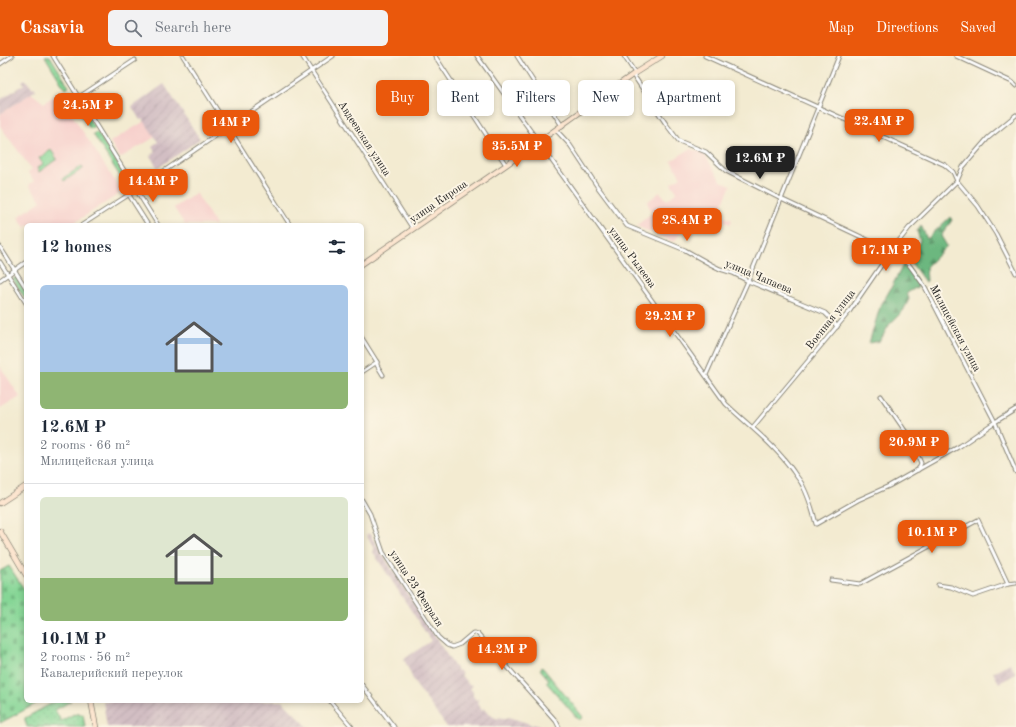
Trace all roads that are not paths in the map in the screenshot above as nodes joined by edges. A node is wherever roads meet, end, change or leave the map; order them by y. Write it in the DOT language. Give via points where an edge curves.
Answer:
graph roads {
  1 [pos="12,56"];
  2 [pos="53,56"];
  3 [pos="183,56"];
  4 [pos="302,56"];
  5 [pos="332,56"];
  6 [pos="435,56"];
  7 [pos="477,56"];
  8 [pos="517,56"];
  9 [pos="624,56"];
  10 [pos="662,56"];
  11 [pos="705,56"];
  12 [pos="839,56"];
  13 [pos="956,56"];
  14 [pos="135,60"];
  15 [pos="0,64"];
  16 [pos="311,70"];
  17 [pos="635,73"];
  18 [pos="1016,86"];
  19 [pos="79,97"];
  20 [pos="818,107"];
  21 [pos="1016,115"];
  22 [pos="562,126"];
  23 [pos="228,127"];
  24 [pos="556,130"];
  25 [pos="539,142"];
  26 [pos="506,165"];
  27 [pos="957,181"];
  28 [pos="136,190"];
  29 [pos="129,195"];
  30 [pos="781,199"];
  31 [pos="85,223"];
  32 [pos="147,223"];
  33 [pos="157,223"];
  34 [pos="289,223"];
  35 [pos="413,229"];
  36 [pos="0,247"];
  37 [pos="891,251"];
  38 [pos="0,262"];
  39 [pos="24,263"];
  40 [pos="364,263"];
  41 [pos="14,270"];
  42 [pos="1016,273"];
  43 [pos="8,274"];
  44 [pos="0,280"];
  45 [pos="748,281"];
  46 [pos="24,285"];
  47 [pos="24,300"];
  48 [pos="837,327"];
  49 [pos="364,341"];
  50 [pos="377,362"];
  51 [pos="364,371"];
  52 [pos="383,375"];
  53 [pos="706,375"];
  54 [pos="882,396"];
  55 [pos="1016,409"];
  56 [pos="995,422"];
  57 [pos="753,427"];
  58 [pos="918,470"];
  59 [pos="1016,472"];
  60 [pos="24,487"];
  61 [pos="0,503"];
  62 [pos="364,504"];
  63 [pos="0,531"];
  64 [pos="24,572"];
  65 [pos="831,580"];
  66 [pos="1016,583"];
  67 [pos="1008,584"];
  68 [pos="938,585"];
  69 [pos="364,688"];
  70 [pos="91,703"];
  71 [pos="332,703"];
  72 [pos="96,727"];
  73 [pos="352,727"];
  74 [pos="394,727"];
  75 [pos="559,727"];
  1 -- 15 [label="street"];
  2 -- 19 [label="street"];
  3 -- 23 [label="street"];
  4 -- 16 [label="street, Авдеевская улица"];
  5 -- 16 [label="street"];
  6 -- 26 [label="street"];
  7 -- 25 [label="street, улица Рылеева"];
  8 -- 22 [label="street"];
  9 -- 17 [label="street, Милицейская улица"];
  10 -- 17 [label="main road, улица Кирова"];
  11 -- 20 [label="street"];
  12 -- 20 [label="street"];
  13 -- 18 [label="street"];
  14 -- 19 [label="street"];
  16 -- 23 [label="street"];
  16 -- 35 [label="street, Авдеевская улица"];
  17 -- 22 [label="main road, улица Кирова"];
  17 -- 30 [label="street, Милицейская улица" via="634,77 679,141 706,152 726,171"];
  19 -- 28 [label="street"];
  20 -- 27 [label="street" via="945,165 953,172"];
  20 -- 30 [label="street"];
  21 -- 27 [label="street, Военная улица" via="988,138 963,167"];
  22 -- 24 [label="main road, улица Кирова"];
  23 -- 28 [label="street"];
  23 -- 34 [label="street"];
  24 -- 25 [label="main road, улица Кирова"];
  24 -- 45 [label="street, улица Чапаева" via="570,145 627,226 685,250"];
  25 -- 26 [label="main road, улица Кирова"];
  25 -- 53 [label="street, улица Рылеева"];
  26 -- 35 [label="main road, улица Кирова"];
  27 -- 37 [label="street, Военная улица" via="908,228"];
  27 -- 42 [label="street" via="978,206"];
  28 -- 29 [label="street"];
  28 -- 33 [label="street"];
  29 -- 31 [label="street"];
  29 -- 32 [label="street"];
  30 -- 37 [label="street, Милицейская улица"];
  30 -- 45 [label="street"];
  35 -- 40 [label="main road, улица Кирова"];
  36 -- 41 [label="street"];
  37 -- 48 [label="street, Военная улица"];
  37 -- 56 [label="street, Милицейская улица" via="910,266 925,287"];
  38 -- 43 [label="street"];
  39 -- 41 [label="street"];
  41 -- 43 [label="street"];
  41 -- 46 [label="street"];
  43 -- 44 [label="street"];
  43 -- 47 [label="street"];
  45 -- 48 [label="street, улица Чапаева" via="824,313"];
  45 -- 53 [label="street"];
  48 -- 57 [label="street, Военная улица"];
  49 -- 50 [label="street"];
  50 -- 51 [label="street"];
  50 -- 52 [label="street"];
  53 -- 57 [label="street, улица Рылеева" via="726,404"];
  54 -- 58 [label="street" via="910,438 921,463"];
  55 -- 56 [label="street"];
  56 -- 58 [label="street"];
  56 -- 59 [label="street, Милицейская улица"];
  57 -- 58 [label="street, улица Рылеева" via="784,458 803,485 816,524"];
  60 -- 61 [label="main road"];
  62 -- 75 [label="street, улица 23 Февраля" via="383,552 438,637 447,645 455,647 473,633 477,633"];
  63 -- 64 [label="main road"];
  65 -- 67 [label="street" via="860,584 978,520"];
  66 -- 67 [label="street"];
  67 -- 68 [label="street" via="973,596"];
  69 -- 74 [label="street"];
  70 -- 72 [label="main road"];
  71 -- 73 [label="street"];
}
